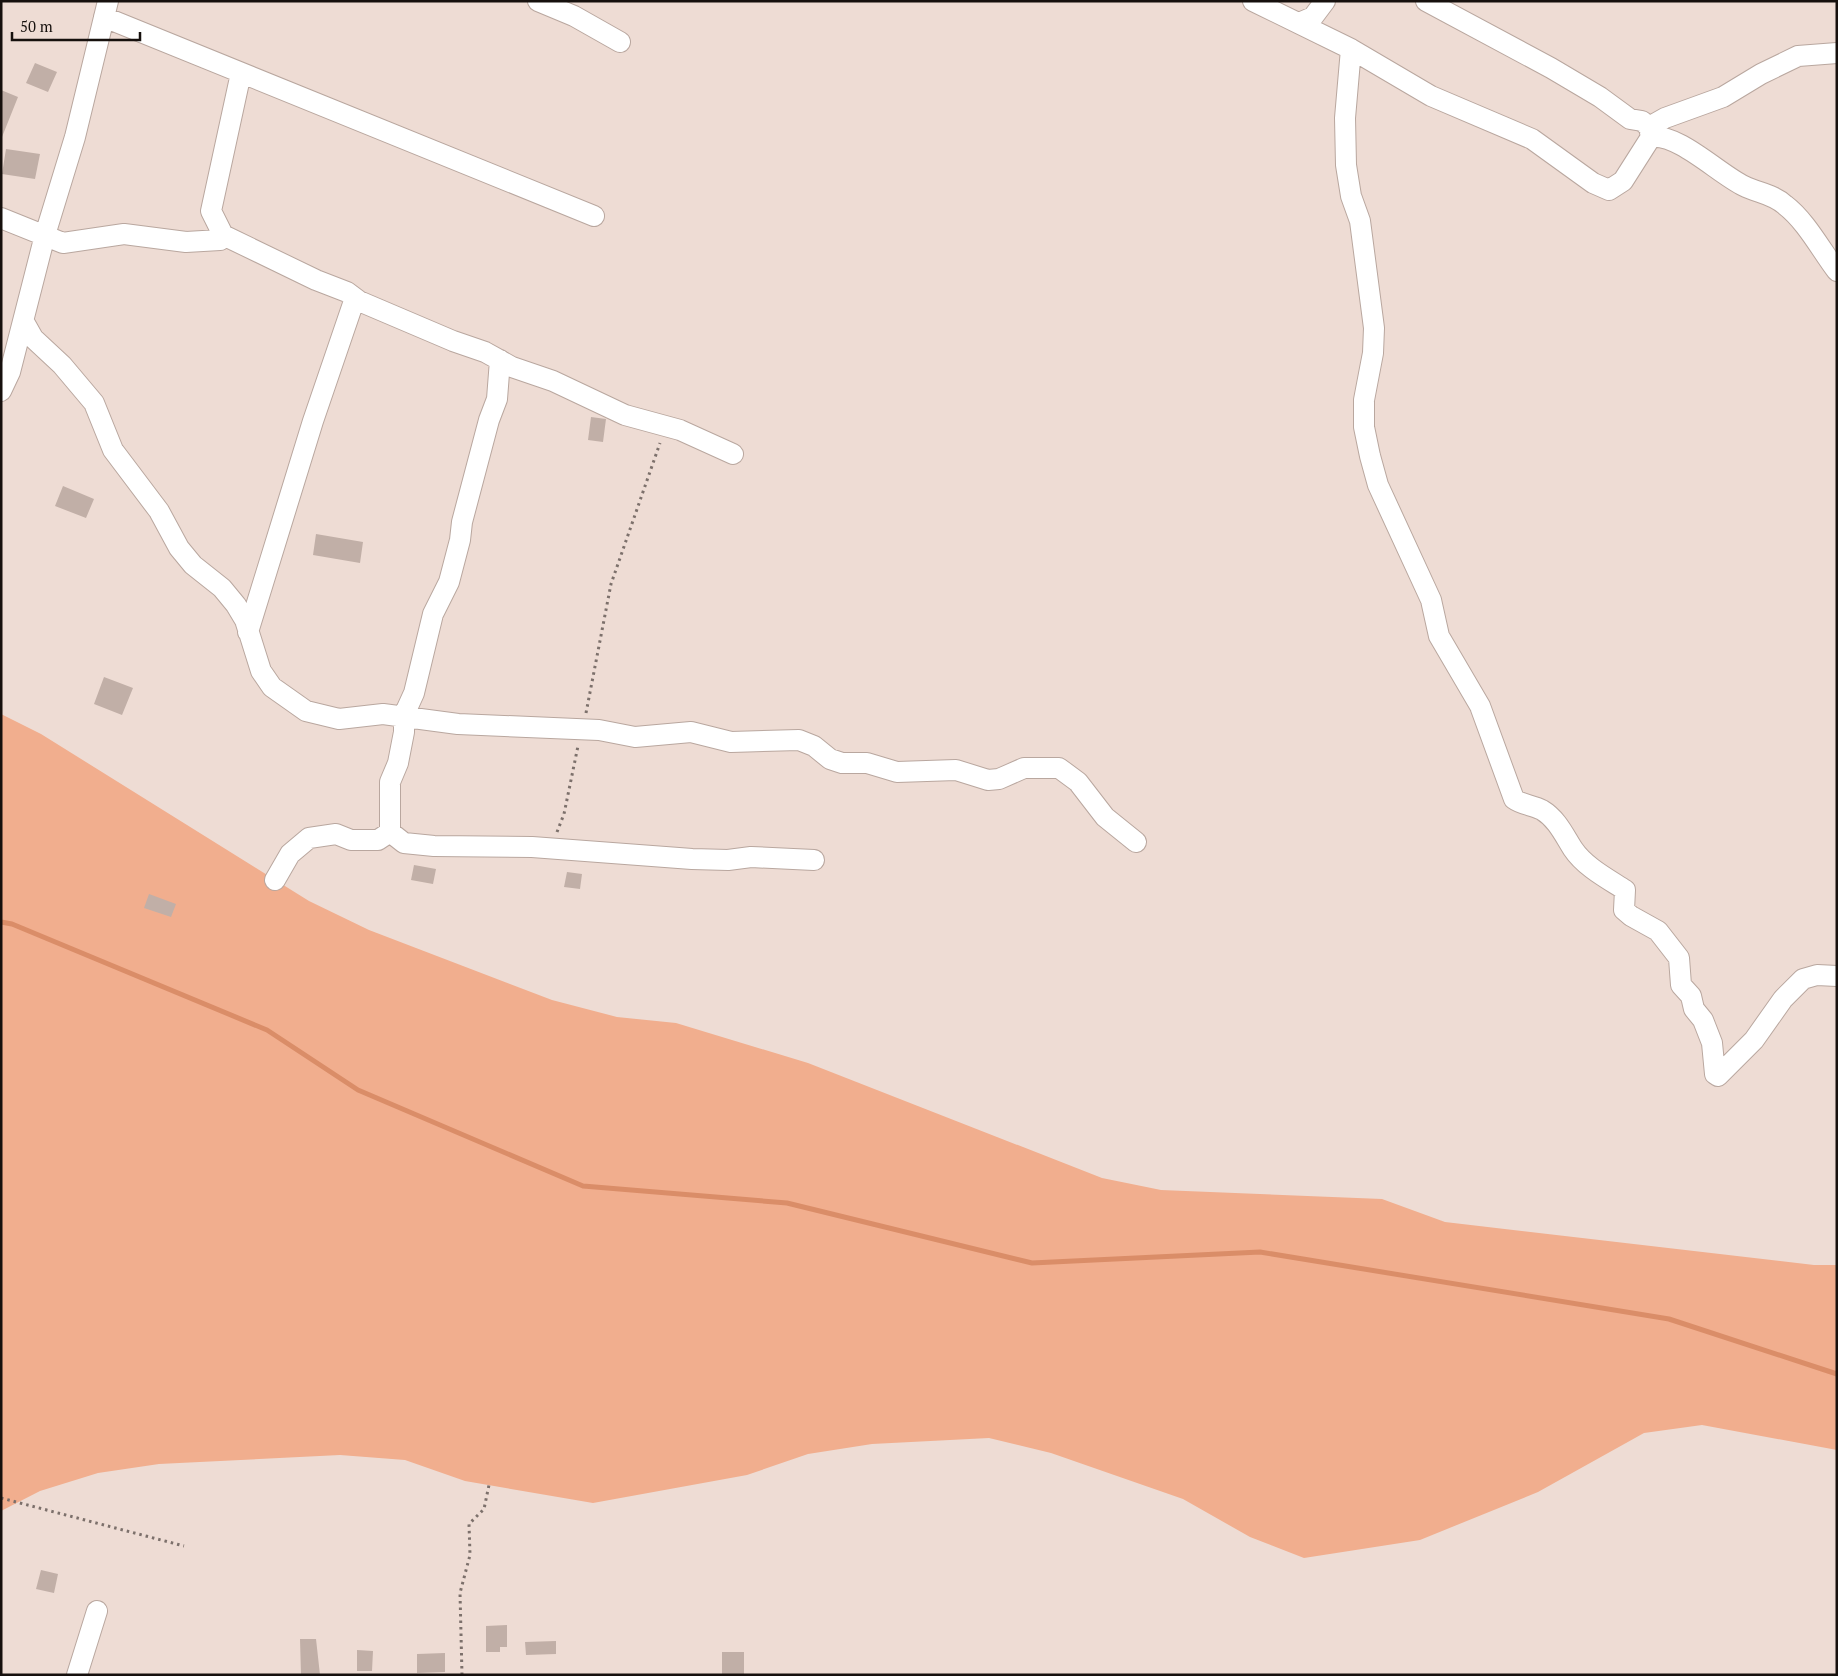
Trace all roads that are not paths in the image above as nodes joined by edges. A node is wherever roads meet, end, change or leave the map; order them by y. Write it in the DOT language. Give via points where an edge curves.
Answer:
graph roads {
  1 [pos="538,1"];
  2 [pos="1252,1"];
  3 [pos="1325,1"];
  4 [pos="1426,1"];
  5 [pos="106,9"];
  6 [pos="1299,23"];
  7 [pos="620,42"];
  8 [pos="1351,48"];
  9 [pos="1837,53"];
  10 [pos="241,72"];
  11 [pos="1650,132"];
  12 [pos="594,216"];
  13 [pos="1,218"];
  14 [pos="45,235"];
  15 [pos="223,235"];
  16 [pos="1837,271"];
  17 [pos="355,298"];
  18 [pos="24,322"];
  19 [pos="500,360"];
  20 [pos="1,391"];
  21 [pos="733,454"];
  22 [pos="248,632"];
  23 [pos="404,715"];
  24 [pos="390,832"];
  25 [pos="1136,842"];
  26 [pos="814,860"];
  27 [pos="276,880"];
  28 [pos="1837,976"];
  29 [pos="97,1611"];
  30 [pos="78,1675"];
  1 -- 7 [label="street" via="574,16"];
  2 -- 6 [label="street"];
  3 -- 6 [label="street" via="1313,17"];
  4 -- 11 [label="street" via="1551,68 1630,119 1642,121"];
  5 -- 10 [label="street"];
  5 -- 14 [label="street" via="75,137"];
  6 -- 8 [label="street"];
  8 -- 11 [label="street" via="1430,96 1532,138 1594,183 1609,190 1623,181"];
  8 -- 28 [label="street" via="1345,118 1346,165 1351,196 1360,220 1374,328 1374,353 1364,400 1364,427 1370,456 1378,485 1430,600 1443,644 1480,706 1514,799 1542,810 1584,861 1625,890 1623,908 1626,913 1655,928 1668,941 1680,961 1681,985 1691,996 1694,1009 1703,1020 1712,1043 1715,1074 1718,1076 1754,1040 1783,999 1803,979 1817,975"];
  9 -- 11 [label="street" via="1798,56 1723,96 1665,118"];
  10 -- 12 [label="street"];
  10 -- 15 [label="street" via="212,211"];
  11 -- 16 [label="street" via="1708,161 1743,186 1786,205"];
  13 -- 14 [label="street"];
  14 -- 15 [label="street" via="63,243 124,234 186,242 220,240"];
  14 -- 18 [label="street"];
  15 -- 17 [label="street"];
  17 -- 19 [label="street"];
  17 -- 22 [label="street"];
  18 -- 20 [label="street" via="10,372"];
  18 -- 22 [label="street" via="33,338 62,365 94,403 113,450 159,510 179,548 236,605"];
  19 -- 21 [label="street" via="625,415 680,430"];
  19 -- 23 [label="street" via="498,399 489,420 462,522 452,573 433,614 414,692"];
  22 -- 23 [label="street" via="261,671 272,687 306,711 339,719"];
  23 -- 24 [label="street" via="398,763 390,782"];
  23 -- 25 [label="street" via="458,724 583,729 636,737 691,732 731,742 799,740 842,763 867,763 897,772 956,770 988,780 999,779 1024,768 1060,768 1078,782 1105,817"];
  24 -- 26 [label="street" via="404,843 426,845 551,849 692,859"];
  24 -- 27 [label="street" via="378,840 351,840 336,834 309,838 290,854"];
  29 -- 30 [label="street"];
}
